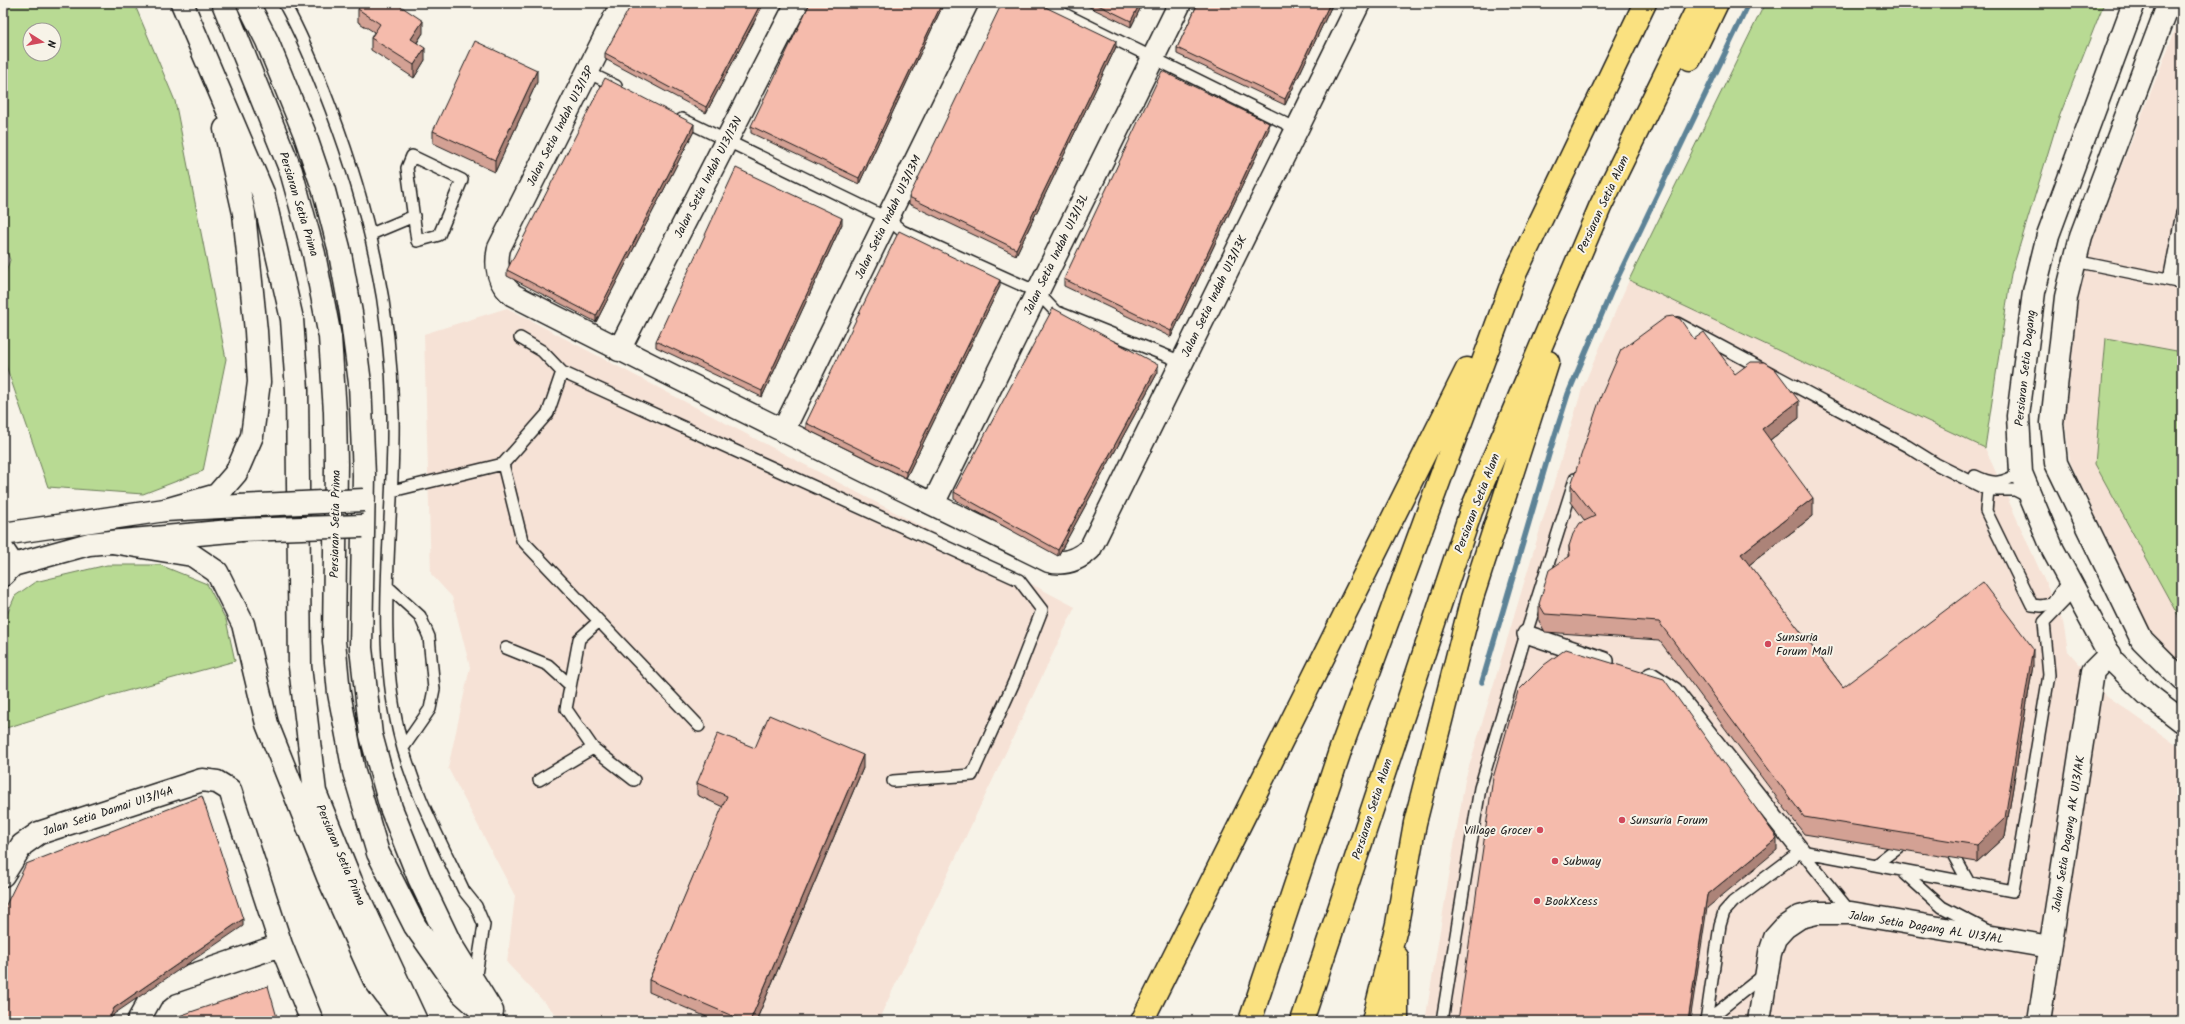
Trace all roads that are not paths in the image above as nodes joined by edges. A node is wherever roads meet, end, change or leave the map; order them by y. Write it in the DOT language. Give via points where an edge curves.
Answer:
graph roads {
  1 [pos="182,3"];
  2 [pos="223,3"];
  3 [pos="248,3"];
  4 [pos="284,3"];
  5 [pos="622,3"];
  6 [pos="797,3"];
  7 [pos="993,3"];
  8 [pos="1042,3"];
  9 [pos="1180,3"];
  10 [pos="1359,3"];
  11 [pos="1645,3"];
  12 [pos="1700,3"];
  13 [pos="1717,3"];
  14 [pos="2134,3"];
  15 [pos="2169,3"];
  16 [pos="1152,59"];
  17 [pos="212,71"];
  18 [pos="587,72"];
  19 [pos="629,93"];
  20 [pos="671,113"];
  21 [pos="1297,129"];
  22 [pos="727,141"];
  23 [pos="1600,207"];
  24 [pos="2182,213"];
  25 [pos="414,216"];
  26 [pos="887,218"];
  27 [pos="371,234"];
  28 [pos="2075,261"];
  29 [pos="1516,272"];
  30 [pos="2169,280"];
  31 [pos="2182,283"];
  32 [pos="1038,292"];
  33 [pos="1664,329"];
  34 [pos="520,338"];
  35 [pos="619,350"];
  36 [pos="1182,362"];
  37 [pos="562,372"];
  38 [pos="782,431"];
  39 [pos="1907,446"];
  40 [pos="503,464"];
  41 [pos="1578,471"];
  42 [pos="2021,473"];
  43 [pos="1988,490"];
  44 [pos="392,491"];
  45 [pos="2030,497"];
  46 [pos="364,500"];
  47 [pos="933,504"];
  48 [pos="165,510"];
  49 [pos="363,526"];
  50 [pos="3,534"];
  51 [pos="112,542"];
  52 [pos="6,563"];
  53 [pos="2071,586"];
  54 [pos="388,587"];
  55 [pos="599,621"];
  56 [pos="1526,634"];
  57 [pos="506,648"];
  58 [pos="2110,654"];
  59 [pos="2182,680"];
  60 [pos="570,685"];
  61 [pos="2182,721"];
  62 [pos="699,726"];
  63 [pos="403,748"];
  64 [pos="593,748"];
  65 [pos="539,780"];
  66 [pos="634,780"];
  67 [pos="893,782"];
  68 [pos="1914,834"];
  69 [pos="1945,839"];
  70 [pos="1801,851"];
  71 [pos="1875,865"];
  72 [pos="1900,870"];
  73 [pos="3,875"];
  74 [pos="1969,883"];
  75 [pos="1851,913"];
  76 [pos="1397,924"];
  77 [pos="2006,940"];
  78 [pos="281,945"];
  79 [pos="2050,947"];
  80 [pos="1767,973"];
  81 [pos="475,982"];
  82 [pos="138,1021"];
  83 [pos="312,1021"];
  84 [pos="405,1021"];
  85 [pos="416,1021"];
  86 [pos="493,1021"];
  87 [pos="498,1021"];
  88 [pos="1142,1021"];
  89 [pos="1250,1021"];
  90 [pos="1302,1021"];
  91 [pos="1373,1021"];
  92 [pos="1397,1021"];
  93 [pos="1442,1021"];
  94 [pos="1706,1021"];
  95 [pos="1759,1021"];
  96 [pos="2039,1021"];
  1 -- 17 [label="street, Persiaran Setia Prima"];
  2 -- 86 [label="street, Persiaran Setia Prima" via="291,170 314,254 330,337 335,419 334,641 339,694 354,772 378,853 415,926 462,993"];
  3 -- 46 [label="street" via="267,41 304,132 324,191 339,248 360,383"];
  4 -- 27 [label="lane" via="302,35 332,111"];
  5 -- 18 [label="street, Jalan Setia Indah U13/13P"];
  6 -- 22 [label="street, Jalan Setia Indah U13/13N"];
  7 -- 26 [label="street, Jalan Setia Indah U13/13M"];
  8 -- 16 [label="lane"];
  9 -- 16 [label="street, Jalan Setia Indah U13/13L"];
  10 -- 21 [label="street, Jalan Setia Indah U13/13K"];
  11 -- 29 [label="highway"];
  12 -- 23 [label="highway, Persiaran Setia Alam"];
  13 -- 23 [label="highway" via="1632,178"];
  14 -- 42 [label="street, Persiaran Setia Dagang" via="2048,235 2034,292 2018,416"];
  15 -- 28 [label="street" via="2081,236"];
  16 -- 21 [label="lane"];
  16 -- 32 [label="street, Jalan Setia Indah U13/13L"];
  17 -- 48 [label="street" via="244,213 256,331 258,382 252,436 236,473 217,495"];
  17 -- 85 [label="street, Persiaran Setia Prima" via="263,193 292,319 297,390 300,667 315,792 351,880"];
  18 -- 19 [label="lane"];
  18 -- 35 [label="street, Jalan Setia Indah U13/13P" via="499,248 497,266 505,289 513,295"];
  20 -- 22 [label="lane"];
  21 -- 36 [label="street, Jalan Setia Indah U13/13K"];
  22 -- 26 [label="lane"];
  22 -- 35 [label="street, Jalan Setia Indah U13/13N"];
  23 -- 76 [label="highway" via="1472,598 1414,823"];
  23 -- 90 [label="highway, Persiaran Setia Alam" via="1471,511"];
  24 -- 30 [label="lane"];
  25 -- 25 [label="lane" via="407,168 412,156 462,180 439,235 417,241"];
  25 -- 27 [label="lane"];
  26 -- 32 [label="lane" via="902,231"];
  26 -- 38 [label="street, Jalan Setia Indah U13/13M"];
  27 -- 44 [label="lane" via="381,280 390,361 393,415"];
  28 -- 30 [label="lane"];
  28 -- 59 [label="street" via="2066,297 2052,423 2056,463 2142,640"];
  29 -- 88 [label="highway"];
  29 -- 89 [label="highway" via="1340,751"];
  30 -- 31 [label="lane"];
  32 -- 36 [label="lane" via="1055,311"];
  32 -- 47 [label="street, Jalan Setia Indah U13/13L"];
  33 -- 39 [label="lane" via="1677,323"];
  34 -- 37 [label="lane" via="542,351"];
  35 -- 38 [label="street"];
  36 -- 47 [label="street, Jalan Setia Indah U13/13K" via="1090,549 1082,556 1058,563 1048,561"];
  37 -- 40 [label="lane" via="548,413"];
  37 -- 67 [label="lane" via="1019,580 1042,610 1014,682 972,775"];
  38 -- 47 [label="street"];
  39 -- 42 [label="lane" via="1986,481 2005,481"];
  39 -- 43 [label="lane"];
  40 -- 44 [label="lane"];
  40 -- 55 [label="lane" via="522,540"];
  41 -- 56 [label="lane"];
  42 -- 45 [label="street, Persiaran Setia Dagang"];
  43 -- 45 [label="lane" via="2015,490"];
  43 -- 53 [label="lane" via="1986,511 2032,605 2052,604"];
  44 -- 54 [label="lane"];
  45 -- 53 [label="street, Persiaran Setia Dagang"];
  46 -- 48 [label="street, bridge"];
  46 -- 49 [label="street"];
  48 -- 50 [label="street"];
  49 -- 51 [label="street, bridge" via="241,530"];
  49 -- 81 [label="street" via="361,648 371,735 390,808 419,878 450,943"];
  51 -- 52 [label="street" via="89,544"];
  51 -- 84 [label="street" via="192,555 216,572 243,624 267,724 328,877 374,979"];
  53 -- 58 [label="street, Persiaran Setia Dagang"];
  53 -- 74 [label="lane" via="2044,622 2049,675 2013,891"];
  54 -- 63 [label="lane" via="389,667"];
  54 -- 63 [label="lane" via="420,616 429,637 432,666 434,689 430,709"];
  55 -- 60 [label="lane" via="579,639"];
  55 -- 62 [label="lane"];
  56 -- 70 [label="street" via="1654,677 1674,691"];
  56 -- 93 [label="lane" via="1480,788"];
  57 -- 60 [label="lane" via="548,665"];
  58 -- 61 [label="street, Persiaran Setia Dagang" via="2113,661 2147,694"];
  58 -- 79 [label="street, Jalan Setia Dagang AK U13/AK" via="2093,671"];
  60 -- 64 [label="lane" via="566,709"];
  63 -- 81 [label="lane" via="414,781 444,849 484,925"];
  64 -- 65 [label="lane"];
  64 -- 66 [label="lane"];
  68 -- 71 [label="lane"];
  69 -- 74 [label="lane"];
  70 -- 71 [label="lane"];
  70 -- 75 [label="lane"];
  70 -- 94 [label="lane" via="1738,897 1724,912"];
  71 -- 72 [label="lane"];
  72 -- 74 [label="lane"];
  72 -- 77 [label="lane" via="1942,907"];
  73 -- 78 [label="street, Jalan Setia Damai U13/14A" via="22,845 39,833 202,780 217,782 230,790"];
  75 -- 77 [label="street, Jalan Setia Dagang AL U13/AL"];
  75 -- 80 [label="street, Jalan Setia Dagang AL U13/AL" via="1816,913 1800,917 1785,927 1775,938"];
  76 -- 91 [label="highway"];
  76 -- 92 [label="highway"];
  77 -- 79 [label="street, Jalan Setia Dagang AL U13/AL"];
  78 -- 82 [label="street" via="167,984 152,996"];
  78 -- 83 [label="street"];
  79 -- 96 [label="street, Jalan Setia Dagang AK U13/AK"];
  80 -- 94 [label="lane"];
  80 -- 95 [label="street, Jalan Setia Dagang AL U13/AL"];
  81 -- 87 [label="street"];
}
